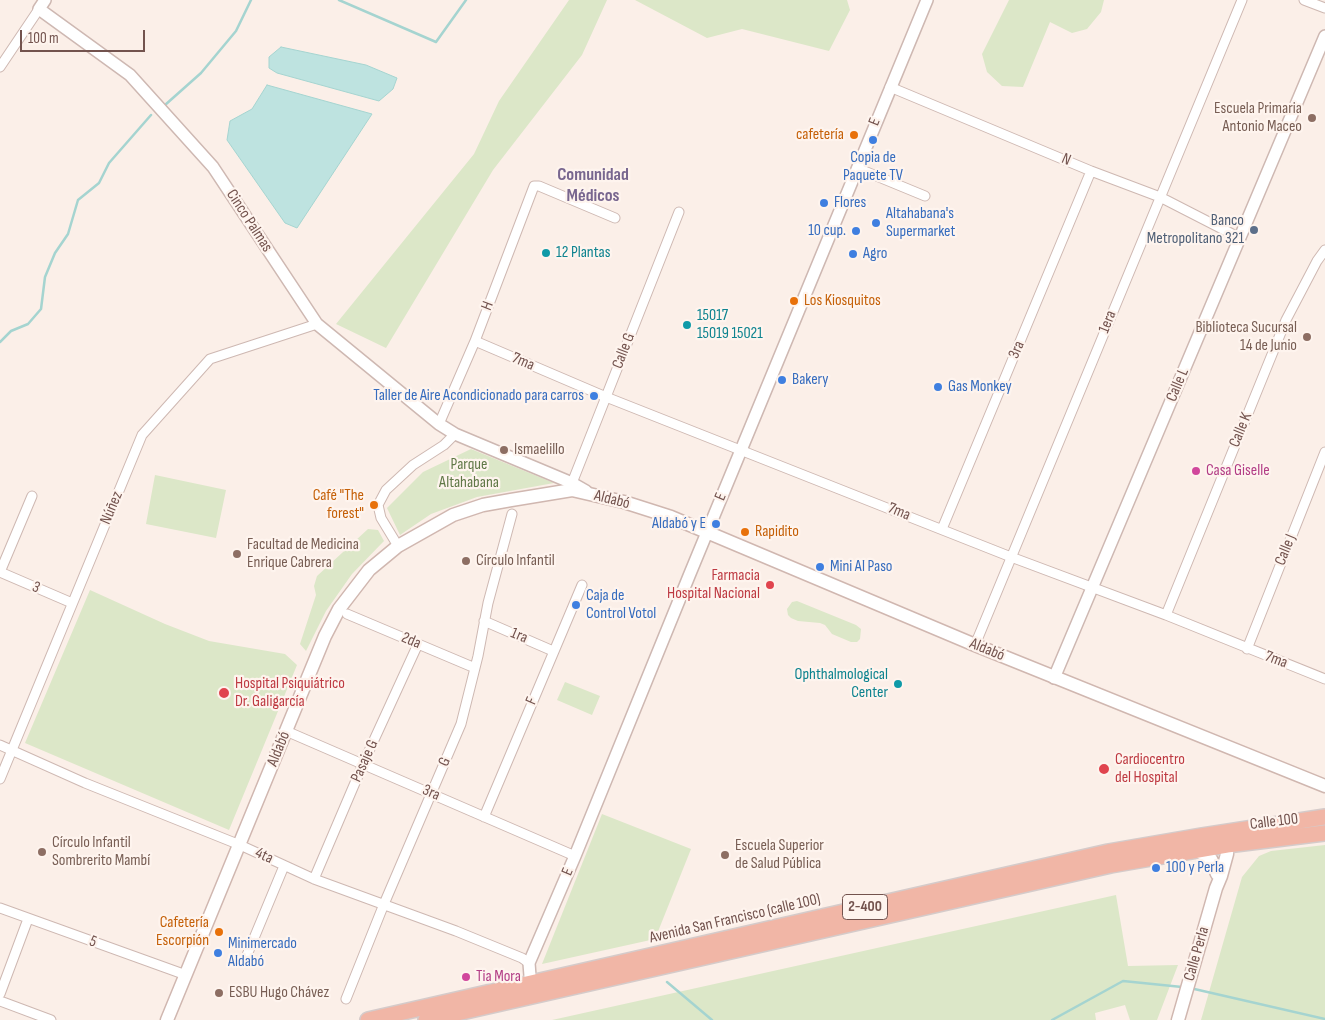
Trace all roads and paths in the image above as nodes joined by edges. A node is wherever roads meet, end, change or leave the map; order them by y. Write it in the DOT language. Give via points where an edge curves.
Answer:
graph roads {
  1 [pos="927,0"];
  2 [pos="1242,0"];
  3 [pos="1304,0"];
  4 [pos="42,5"];
  5 [pos="1325,8"];
  6 [pos="1325,36"];
  7 [pos="0,67"];
  8 [pos="890,87"];
  9 [pos="857,168"];
  10 [pos="1091,171"];
  11 [pos="925,196"];
  12 [pos="1160,197"];
  13 [pos="679,212"];
  14 [pos="615,218"];
  15 [pos="1240,238"];
  16 [pos="1325,250"];
  17 [pos="317,324"];
  18 [pos="475,341"];
  19 [pos="606,397"];
  20 [pos="439,424"];
  21 [pos="455,434"];
  22 [pos="741,449"];
  23 [pos="1325,452"];
  24 [pos="572,486"];
  25 [pos="32,496"];
  26 [pos="512,514"];
  27 [pos="942,529"];
  28 [pos="707,532"];
  29 [pos="398,546"];
  30 [pos="1011,557"];
  31 [pos="0,572"];
  32 [pos="582,585"];
  33 [pos="1093,588"];
  34 [pos="72,603"];
  35 [pos="347,614"];
  36 [pos="1166,615"];
  37 [pos="484,621"];
  38 [pos="418,644"];
  39 [pos="975,645"];
  40 [pos="1247,649"];
  41 [pos="553,651"];
  42 [pos="475,668"];
  43 [pos="1054,678"];
  44 [pos="1325,679"];
  45 [pos="286,731"];
  46 [pos="0,745"];
  47 [pos="12,750"];
  48 [pos="364,764"];
  49 [pos="0,779"];
  50 [pos="1324,786"];
  51 [pos="431,794"];
  52 [pos="1322,814"];
  53 [pos="484,817"];
  54 [pos="1325,833"];
  55 [pos="1228,838"];
  56 [pos="1253,842"];
  57 [pos="240,844"];
  58 [pos="1198,851"];
  59 [pos="575,856"];
  60 [pos="284,866"];
  61 [pos="1219,875"];
  62 [pos="314,879"];
  63 [pos="384,904"];
  64 [pos="0,908"];
  65 [pos="28,918"];
  66 [pos="247,955"];
  67 [pos="529,963"];
  68 [pos="186,975"];
  69 [pos="531,990"];
  70 [pos="0,994"];
  71 [pos="346,999"];
  72 [pos="0,1001"];
  73 [pos="51,1020"];
  74 [pos="167,1020"];
  75 [pos="368,1020"];
  76 [pos="426,1020"];
  77 [pos="1178,1020"];
  1 -- 8 [label="street, E"];
  2 -- 12 [label="street, 1era"];
  3 -- 5 [label="street"];
  4 -- 7 [label="street"];
  4 -- 17 [label="street, Cinco Palmas" via="130,75 213,167"];
  6 -- 15 [label="street, Calle L"];
  8 -- 9 [label="street, E"];
  8 -- 10 [label="street, N"];
  9 -- 11 [label="street"];
  9 -- 22 [label="street, E"];
  10 -- 12 [label="street, N"];
  10 -- 27 [label="street, 3ra"];
  12 -- 15 [label="street, N"];
  12 -- 30 [label="street, 1era"];
  13 -- 19 [label="street, Calle G"];
  14 -- 18 [label="street, H" via="534,186"];
  15 -- 33 [label="street, Calle L"];
  16 -- 36 [label="street, Calle K" via="1286,320"];
  17 -- 20 [label="street, Cinco Palmas"];
  17 -- 34 [label="street, Núñez" via="210,359 142,435"];
  18 -- 19 [label="street, 7ma"];
  18 -- 20 [label="street, H"];
  19 -- 22 [label="street, 7ma"];
  19 -- 24 [label="street, Calle G"];
  20 -- 21 [label="street, Cinco Palmas"];
  21 -- 24 [label="street, Cinco Palmas"];
  21 -- 29 [label="street" via="413,465 386,490 378,505 381,518"];
  22 -- 27 [label="street, 7ma"];
  22 -- 28 [label="street, E"];
  23 -- 40 [label="street, Calle J"];
  24 -- 28 [label="main road, Aldabó" via="671,517"];
  24 -- 29 [label="main road, Aldabó" via="453,515"];
  25 -- 31 [label="street"];
  26 -- 37 [label="street, G"];
  27 -- 30 [label="street, 7ma"];
  28 -- 39 [label="main road, Aldabó"];
  28 -- 59 [label="street, E"];
  29 -- 45 [label="main road, Aldabó" via="369,570 340,609 325,636"];
  30 -- 33 [label="street, 7ma"];
  30 -- 39 [label="street, 1era"];
  31 -- 34 [label="street, 3"];
  32 -- 41 [label="street, F"];
  33 -- 36 [label="street, 7ma"];
  33 -- 43 [label="street, Calle L"];
  34 -- 47 [label="street, Núñez"];
  35 -- 38 [label="street, 2da"];
  36 -- 40 [label="street, 7ma"];
  37 -- 41 [label="street, 1ra"];
  37 -- 42 [label="street, G"];
  38 -- 42 [label="street, 2da"];
  38 -- 48 [label="street, Pasaje G"];
  39 -- 43 [label="main road, Aldabó"];
  40 -- 44 [label="street, 7ma"];
  41 -- 53 [label="street, F"];
  42 -- 51 [label="street, G" via="462,724"];
  43 -- 50 [label="main road, Aldabó"];
  45 -- 48 [label="street, 3ra"];
  45 -- 57 [label="main road, Aldabó"];
  46 -- 47 [label="street, 4ta"];
  47 -- 49 [label="street, Núñez"];
  47 -- 57 [label="street, 4ta" via="85,783"];
  48 -- 51 [label="street, 3ra"];
  48 -- 62 [label="street, Pasaje G"];
  51 -- 53 [label="street, 3ra"];
  51 -- 63 [label="street, G"];
  52 -- 55 [label="highway, Calle 100 / 2-400"];
  53 -- 59 [label="street, 3ra"];
  54 -- 56 [label="highway, Calle 100 / 2-400"];
  55 -- 56 [label="highway, Calle 100 / 2-400"];
  55 -- 58 [label="highway, Avenida San Francisco (calle 100) / 2-400"];
  55 -- 61 [label="main road, Calle Perla" via="1227,854"];
  55 -- 69 [label="highway, Avenida San Francisco (calle 100) / 2-400" via="1108,852"];
  56 -- 61 [label="main road" via="1242,849"];
  57 -- 60 [label="street, 4ta"];
  57 -- 68 [label="main road, Aldabó"];
  58 -- 61 [label="main road" via="1211,859"];
  58 -- 69 [label="highway, Avenida San Francisco (calle 100) / 2-400" via="1111,865"];
  59 -- 67 [label="street, E"];
  60 -- 62 [label="street, 4ta"];
  60 -- 66 [label="street"];
  61 -- 77 [label="main road, Calle Perla"];
  62 -- 63 [label="street, 4ta"];
  63 -- 67 [label="street, 4ta"];
  63 -- 71 [label="street, G"];
  64 -- 65 [label="street, 5"];
  65 -- 68 [label="street, 5"];
  65 -- 70 [label="street"];
  67 -- 69 [label="street, E"];
  68 -- 74 [label="main road, Aldabó"];
  69 -- 75 [label="highway, Avenida San Francisco (calle 100) / 2-400"];
  69 -- 76 [label="highway, Avenida San Francisco (calle 100) / 2-400"];
  72 -- 73 [label="street"];
}
